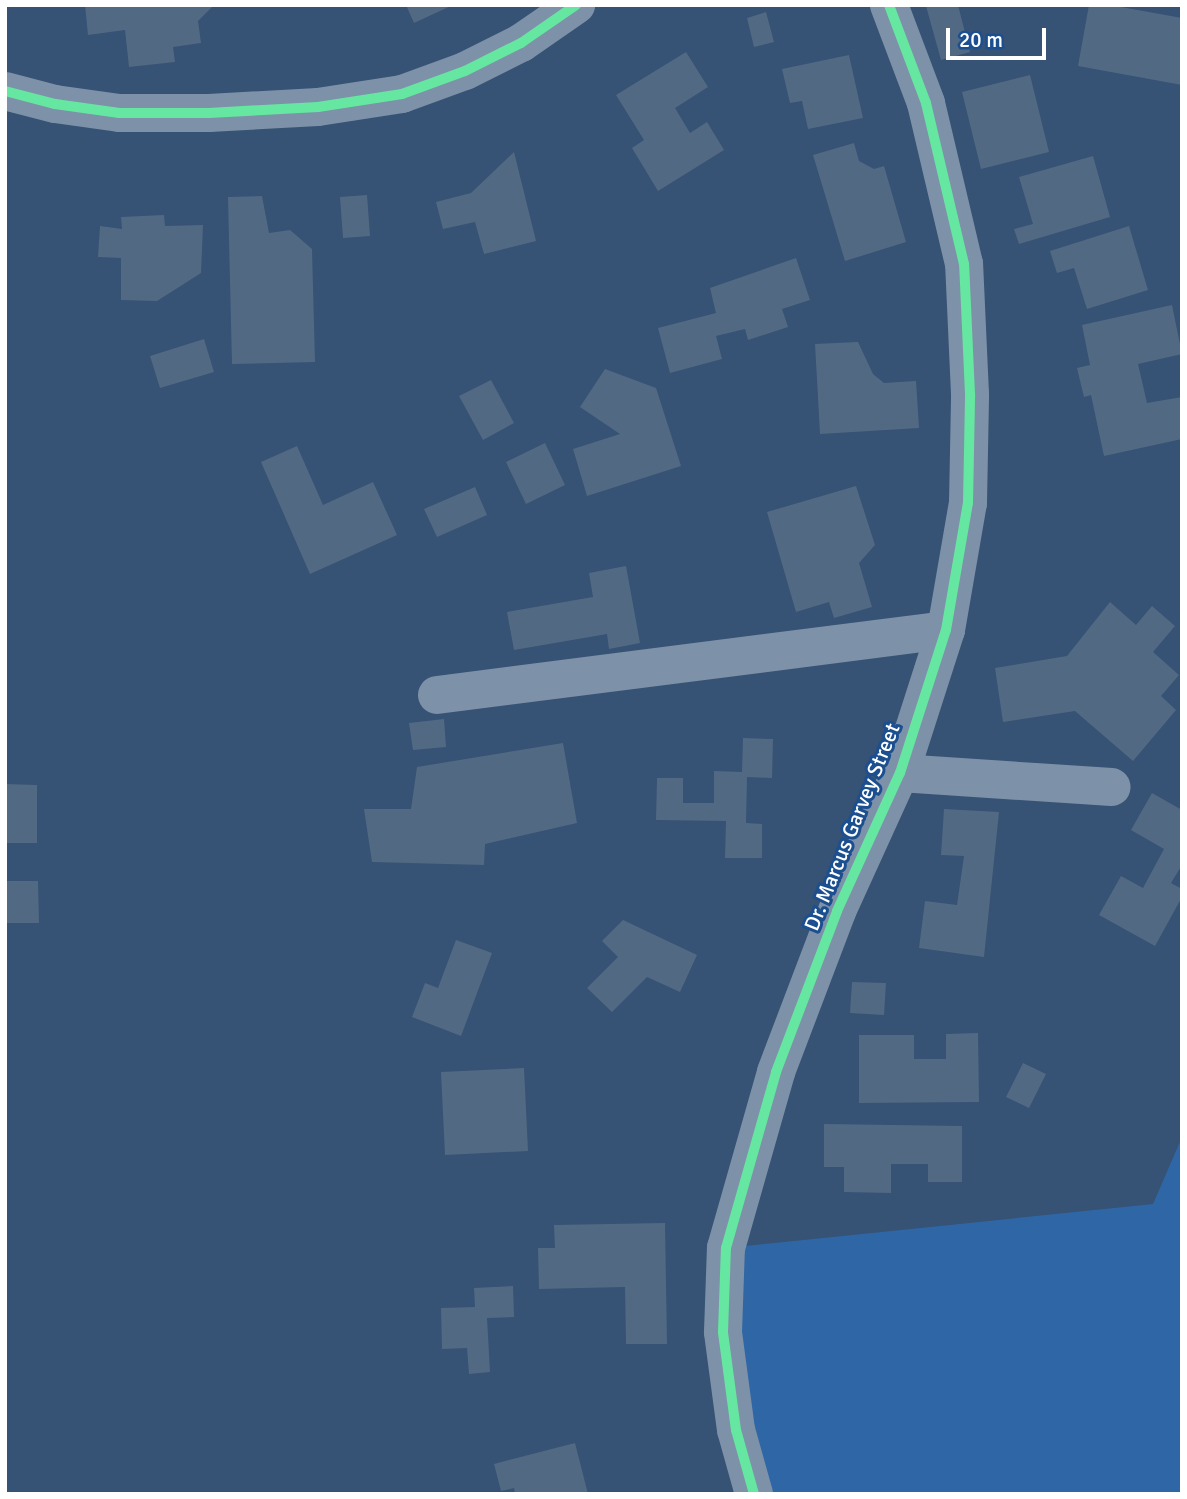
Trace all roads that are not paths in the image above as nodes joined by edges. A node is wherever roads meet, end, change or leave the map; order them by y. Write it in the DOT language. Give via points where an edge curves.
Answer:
graph roads {
  1 [pos="576,5"];
  2 [pos="889,5"];
  3 [pos="5,91"];
  4 [pos="946,630"];
  5 [pos="437,695"];
  6 [pos="900,773"];
  7 [pos="1112,787"];
  8 [pos="754,1494"];
  1 -- 3 [label="street" via="521,43 465,71 402,94 330,106 119,113"];
  2 -- 4 [label="street, Dr. Marcus Garvey Street" via="926,103 964,264 970,394 968,503"];
  4 -- 5 [label="street"];
  4 -- 6 [label="street, Dr. Marcus Garvey Street"];
  6 -- 7 [label="street"];
  6 -- 8 [label="street, Dr. Marcus Garvey Street" via="837,911 776,1072 726,1248 723,1332 736,1430"];
}
